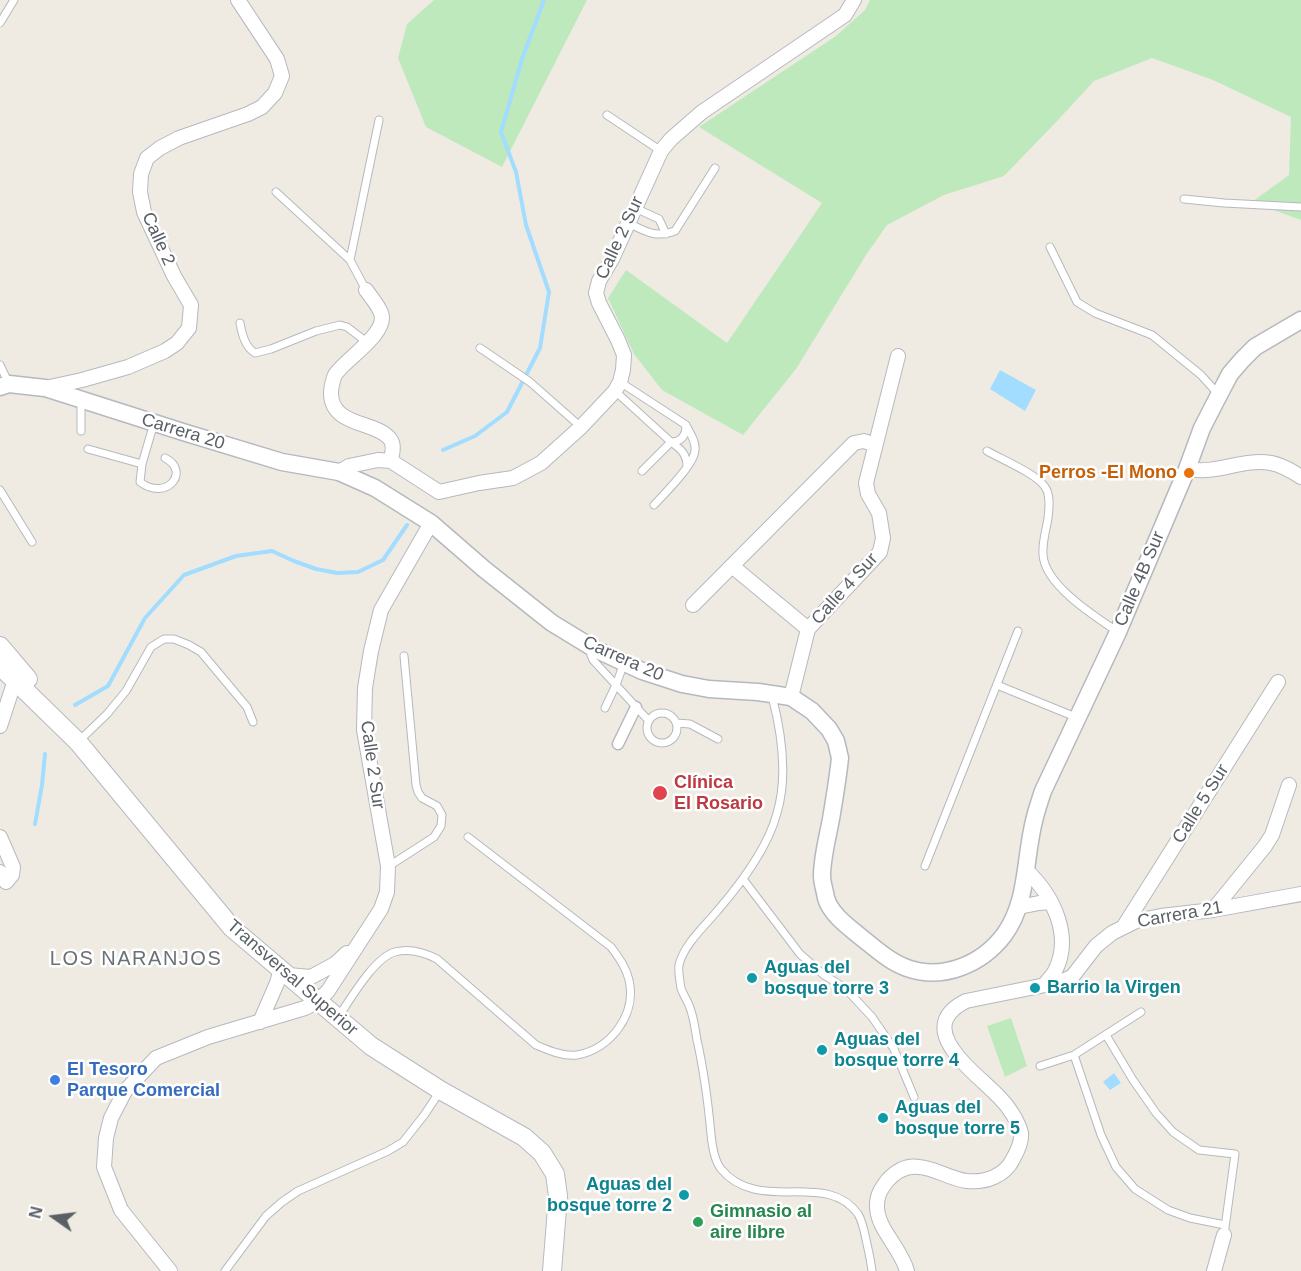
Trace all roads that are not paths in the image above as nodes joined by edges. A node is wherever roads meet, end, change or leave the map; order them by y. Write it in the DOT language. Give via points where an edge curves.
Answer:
graph roads {
  1 [pos="14,0"];
  2 [pos="238,0"];
  3 [pos="854,0"];
  4 [pos="0,23"];
  5 [pos="607,115"];
  6 [pos="379,120"];
  7 [pos="661,151"];
  8 [pos="715,168"];
  9 [pos="276,192"];
  10 [pos="1184,199"];
  11 [pos="1301,207"];
  12 [pos="635,208"];
  13 [pos="628,223"];
  14 [pos="666,234"];
  15 [pos="1050,247"];
  16 [pos="350,260"];
  17 [pos="366,290"];
  18 [pos="1301,320"];
  19 [pos="240,323"];
  20 [pos="368,343"];
  21 [pos="480,348"];
  22 [pos="898,356"];
  23 [pos="0,365"];
  24 [pos="4,386"];
  25 [pos="618,387"];
  26 [pos="45,388"];
  27 [pos="1219,395"];
  28 [pos="81,399"];
  29 [pos="154,423"];
  30 [pos="686,425"];
  31 [pos="581,427"];
  32 [pos="81,431"];
  33 [pos="671,442"];
  34 [pos="875,445"];
  35 [pos="88,449"];
  36 [pos="987,451"];
  37 [pos="165,458"];
  38 [pos="390,461"];
  39 [pos="142,464"];
  40 [pos="687,468"];
  41 [pos="1187,469"];
  42 [pos="642,471"];
  43 [pos="339,472"];
  44 [pos="1301,477"];
  45 [pos="0,490"];
  46 [pos="654,505"];
  47 [pos="431,523"];
  48 [pos="32,542"];
  49 [pos="732,566"];
  50 [pos="693,605"];
  51 [pos="808,629"];
  52 [pos="1018,631"];
  53 [pos="1118,632"];
  54 [pos="0,646"];
  55 [pos="593,648"];
  56 [pos="404,656"];
  57 [pos="624,663"];
  58 [pos="5,674"];
  59 [pos="1278,682"];
  60 [pos="616,685"];
  61 [pos="997,685"];
  62 [pos="772,694"];
  63 [pos="791,697"];
  64 [pos="636,707"];
  65 [pos="605,708"];
  66 [pos="1078,718"];
  67 [pos="649,721"];
  68 [pos="252,722"];
  69 [pos="676,723"];
  70 [pos="0,726"];
  71 [pos="718,739"];
  72 [pos="77,740"];
  73 [pos="618,744"];
  74 [pos="1289,785"];
  75 [pos="0,837"];
  76 [pos="468,837"];
  77 [pos="388,866"];
  78 [pos="925,866"];
  79 [pos="1026,870"];
  80 [pos="0,872"];
  81 [pos="743,879"];
  82 [pos="1301,894"];
  83 [pos="1051,902"];
  84 [pos="1019,907"];
  85 [pos="1213,910"];
  86 [pos="1124,926"];
  87 [pos="359,942"];
  88 [pos="284,972"];
  89 [pos="1045,984"];
  90 [pos="318,1001"];
  91 [pos="1141,1012"];
  92 [pos="338,1018"];
  93 [pos="260,1022"];
  94 [pos="1106,1035"];
  95 [pos="1074,1055"];
  96 [pos="1040,1066"];
  97 [pos="440,1090"];
  98 [pos="914,1097"];
  99 [pos="1224,1230"];
  100 [pos="170,1271"];
  101 [pos="225,1271"];
  102 [pos="552,1271"];
  103 [pos="872,1271"];
  104 [pos="907,1271"];
  105 [pos="1214,1271"];
  1 -- 4 [label="lane"];
  2 -- 26 [label="street, Calle 2" via="277,60 282,76 274,93 262,107 248,114 160,148 147,158 141,174 144,212 191,305 189,328 171,347 128,368"];
  3 -- 7 [label="street, Calle 2 Sur" via="845,15 702,112"];
  5 -- 7 [label="lane"];
  6 -- 16 [label="lane"];
  7 -- 12 [label="street, Calle 2 Sur"];
  8 -- 14 [label="lane" via="680,225"];
  9 -- 16 [label="lane"];
  10 -- 11 [label="lane"];
  12 -- 13 [label="street, Calle 2 Sur"];
  12 -- 14 [label="lane" via="659,219"];
  13 -- 14 [label="lane" via="651,234"];
  13 -- 25 [label="street, Calle 2 Sur" via="596,293 624,356"];
  15 -- 27 [label="lane" via="1077,302 1152,335"];
  16 -- 17 [label="lane"];
  17 -- 20 [label="street" via="382,315 381,324"];
  18 -- 27 [label="street, Calle 4B Sur" via="1255,347 1230,374"];
  19 -- 20 [label="lane" via="250,350 255,353 340,325"];
  20 -- 38 [label="street" via="335,375 331,392 337,410 390,439"];
  21 -- 31 [label="lane" via="530,382"];
  22 -- 34 [label="street, Calle 4 Sur"];
  23 -- 24 [label="lane"];
  24 -- 26 [label="street, Calle 2"];
  25 -- 30 [label="lane"];
  25 -- 31 [label="street"];
  25 -- 33 [label="lane"];
  26 -- 28 [label="street, Carrera 20"];
  27 -- 41 [label="street, Calle 4B Sur"];
  28 -- 29 [label="street, Carrera 20"];
  28 -- 32 [label="lane"];
  29 -- 39 [label="lane"];
  29 -- 43 [label="street, Carrera 20" via="282,462"];
  30 -- 33 [label="lane" via="684,437"];
  30 -- 40 [label="lane" via="695,448"];
  31 -- 38 [label="street" via="541,463 513,478 439,492"];
  33 -- 40 [label="lane" via="682,450"];
  33 -- 42 [label="lane"];
  34 -- 49 [label="street" via="854,443"];
  34 -- 51 [label="street, Calle 4 Sur" via="866,483 879,513 883,538 880,552"];
  35 -- 39 [label="lane"];
  36 -- 53 [label="lane" via="1046,488 1049,508 1043,556 1047,570 1055,583"];
  37 -- 39 [label="lane" via="172,461 176,470 175,480 167,488 140,482"];
  38 -- 43 [label="street" via="349,466"];
  40 -- 46 [label="lane"];
  41 -- 44 [label="street" via="1199,472 1252,462 1272,463"];
  41 -- 53 [label="street, Calle 4B Sur"];
  43 -- 47 [label="street, Carrera 20" via="375,488"];
  45 -- 48 [label="lane"];
  47 -- 55 [label="street, Carrera 20" via="552,623"];
  47 -- 77 [label="street, Calle 2 Sur" via="381,610 364,688 364,730"];
  49 -- 50 [label="street"];
  49 -- 51 [label="street, Calle 4 Sur"];
  51 -- 63 [label="street, Calle 4 Sur"];
  52 -- 61 [label="lane"];
  53 -- 66 [label="street, Calle 4B Sur"];
  54 -- 72 [label="main road"];
  55 -- 57 [label="street, Carrera 20"];
  55 -- 60 [label="lane" via="593,660"];
  56 -- 77 [label="lane" via="416,785 422,798 437,806 442,814 434,837"];
  57 -- 60 [label="lane"];
  57 -- 62 [label="street, Carrera 20" via="682,684"];
  58 -- 70 [label="street"];
  58 -- 72 [label="main road, Transversal Superior"];
  59 -- 86 [label="street, Calle 5 Sur"];
  60 -- 64 [label="lane"];
  60 -- 65 [label="lane"];
  61 -- 66 [label="lane"];
  61 -- 78 [label="lane"];
  62 -- 63 [label="street, Carrera 20"];
  62 -- 81 [label="lane" via="783,774 779,804 766,841"];
  63 -- 84 [label="street, Carrera 20" via="822,720 836,741 840,759 822,877 827,902 841,921 898,964 936,972 952,970 982,957 1004,935"];
  64 -- 67 [label="lane"];
  64 -- 73 [label="street"];
  66 -- 79 [label="street, Calle 4B Sur" via="1043,791 1034,818"];
  67 -- 69 [label="lane" via="663,713"];
  67 -- 69 [label="lane" via="650,738 661,743 672,740"];
  68 -- 72 [label="lane" via="247,707 201,652 174,639 164,639 151,647 126,691 107,714"];
  69 -- 71 [label="lane" via="690,724"];
  72 -- 88 [label="main road, Transversal Superior" via="232,928"];
  74 -- 85 [label="street" via="1272,835"];
  75 -- 80 [label="street" via="13,867 6,882"];
  76 -- 92 [label="lane" via="611,948 629,978 631,993 623,1023 592,1050 575,1056 554,1052 537,1045 437,960 423,952 410,951 396,951 384,957"];
  77 -- 87 [label="street, Calle 2 Sur" via="387,892 381,909"];
  79 -- 83 [label="street"];
  79 -- 84 [label="street, Calle 4B Sur"];
  81 -- 98 [label="lane" via="800,954 845,988 872,1017 894,1049"];
  81 -- 103 [label="lane" via="687,946 679,967 681,989 690,1008 698,1046 716,1157 725,1173 751,1188 764,1192 822,1193 848,1204 859,1215"];
  82 -- 85 [label="street, Carrera 21"];
  83 -- 84 [label="street"];
  83 -- 89 [label="street" via="1062,938 1054,972"];
  85 -- 86 [label="street, Carrera 21" via="1161,916"];
  86 -- 89 [label="street, Carrera 21" via="1096,946 1072,976"];
  87 -- 88 [label="street, Calle 2 Sur" via="335,964 311,977"];
  87 -- 90 [label="street, Calle 2 Sur"];
  88 -- 90 [label="main road, Transversal Superior"];
  88 -- 93 [label="street"];
  89 -- 104 [label="street" via="966,1001 950,1013 944,1032 946,1041 1007,1106 1021,1134 1010,1166 992,1178 966,1181 919,1167 904,1168 879,1190 879,1218"];
  90 -- 92 [label="main road, Transversal Superior"];
  90 -- 93 [label="street"];
  91 -- 94 [label="lane"];
  92 -- 97 [label="main road, Transversal Superior" via="370,1046"];
  93 -- 100 [label="street" via="156,1058 125,1091 111,1118 104,1167 121,1210"];
  94 -- 95 [label="lane"];
  94 -- 99 [label="lane" via="1133,1080 1173,1132 1199,1150 1235,1154"];
  95 -- 96 [label="lane"];
  95 -- 99 [label="lane" via="1116,1167 1135,1189 1168,1210"];
  97 -- 101 [label="lane" via="403,1142 282,1202 266,1216"];
  97 -- 102 [label="main road, Transversal Superior" via="524,1137 550,1164 558,1196"];
  99 -- 105 [label="street"];
}
